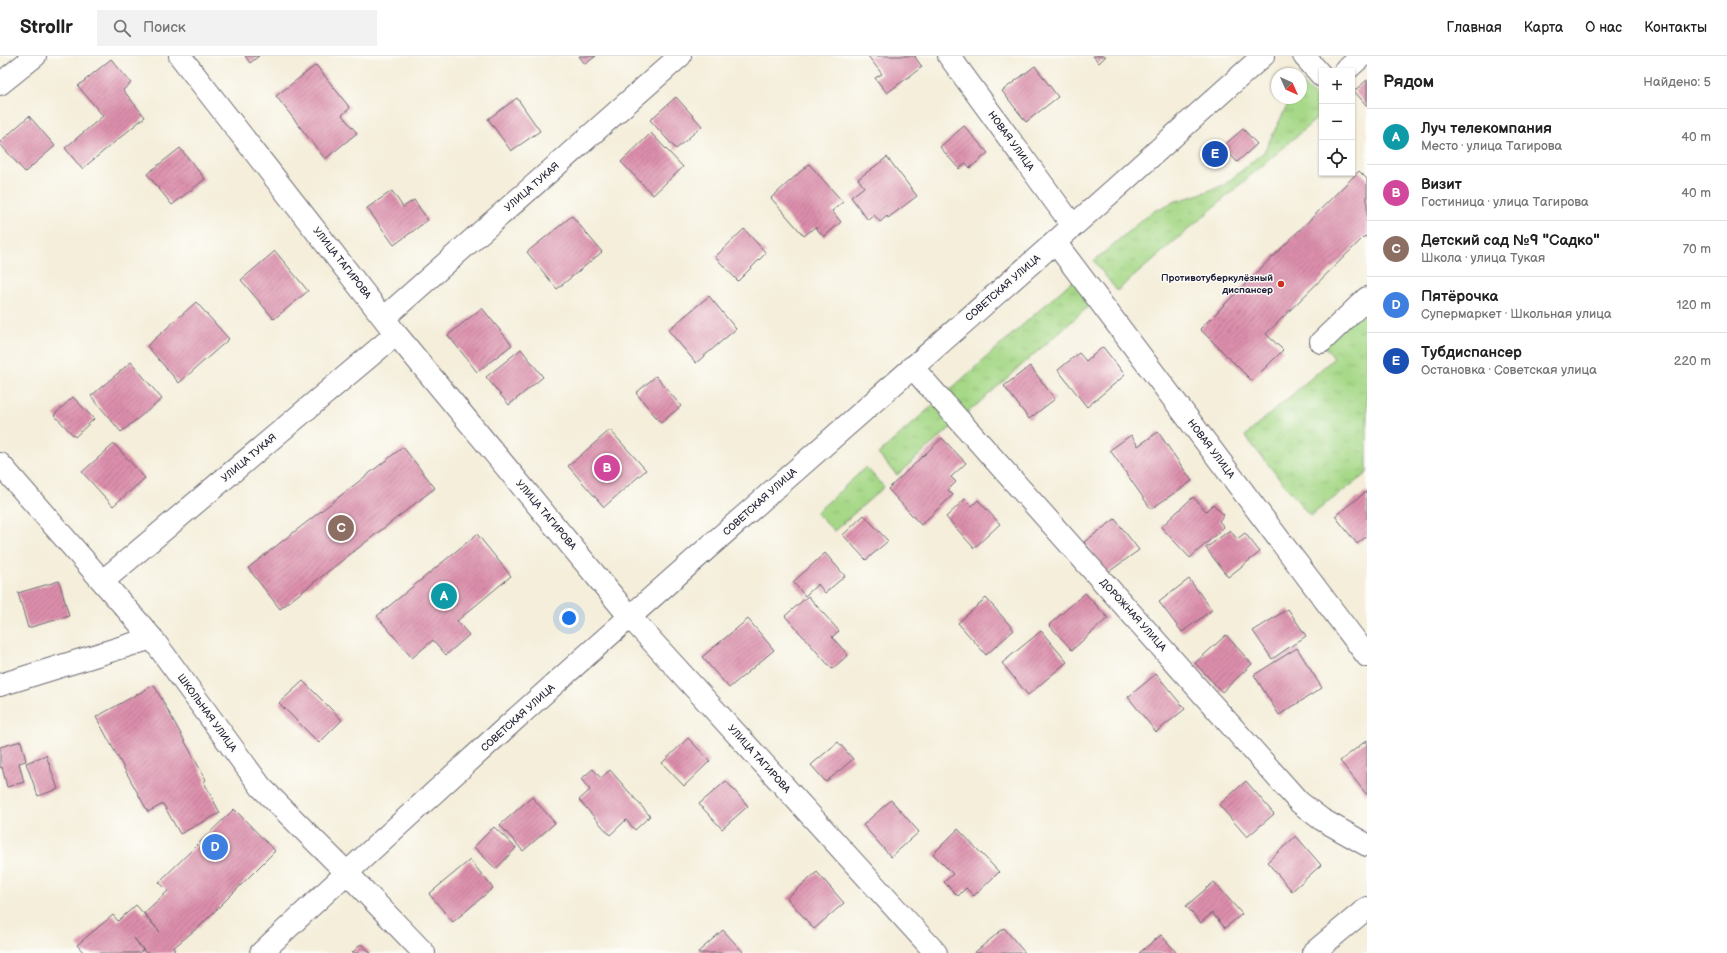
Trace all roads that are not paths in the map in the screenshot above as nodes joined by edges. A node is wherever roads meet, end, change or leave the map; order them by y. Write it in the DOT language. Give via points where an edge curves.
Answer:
graph roads {
  1 [pos="35,56"];
  2 [pos="180,56"];
  3 [pos="680,56"];
  4 [pos="949,56"];
  5 [pos="1263,56"];
  6 [pos="1304,56"];
  7 [pos="1362,56"];
  8 [pos="1348,68"];
  9 [pos="1319,73"];
  10 [pos="0,84"];
  11 [pos="1073,226"];
  12 [pos="1055,242"];
  13 [pos="1367,298"];
  14 [pos="390,326"];
  15 [pos="1321,342"];
  16 [pos="912,367"];
  17 [pos="0,464"];
  18 [pos="103,581"];
  19 [pos="630,617"];
  20 [pos="152,638"];
  21 [pos="1367,656"];
  22 [pos="0,685"];
  23 [pos="1367,845"];
  24 [pos="346,872"];
  25 [pos="1367,908"];
  26 [pos="260,953"];
  27 [pos="424,953"];
  28 [pos="936,953"];
  29 [pos="1313,953"];
  1 -- 10 [label="street"];
  2 -- 14 [label="street, УЛИЦА ТАГИРОВА"];
  3 -- 14 [label="street, УЛИЦА ТУКАЯ"];
  4 -- 11 [label="street, НОВАЯ УЛИЦА"];
  5 -- 11 [label="street, СОВЕТСКАЯ УЛИЦА"];
  6 -- 9 [label="street"];
  7 -- 8 [label="street"];
  11 -- 12 [label="street, СОВЕТСКАЯ УЛИЦА"];
  12 -- 16 [label="street, СОВЕТСКАЯ УЛИЦА"];
  12 -- 21 [label="street, НОВАЯ УЛИЦА"];
  13 -- 15 [label="street"];
  14 -- 18 [label="street, УЛИЦА ТУКАЯ"];
  14 -- 19 [label="street, УЛИЦА ТАГИРОВА"];
  16 -- 19 [label="street, СОВЕТСКАЯ УЛИЦА"];
  16 -- 23 [label="street, ДОРОЖНАЯ УЛИЦА" via="1299,802 1321,820"];
  17 -- 18 [label="street, ШКОЛЬНАЯ УЛИЦА"];
  18 -- 20 [label="street, ШКОЛЬНАЯ УЛИЦА"];
  19 -- 24 [label="street, СОВЕТСКАЯ УЛИЦА"];
  19 -- 28 [label="street, УЛИЦА ТАГИРОВА"];
  20 -- 22 [label="street"];
  20 -- 24 [label="street, ШКОЛЬНАЯ УЛИЦА" via="261,787"];
  24 -- 26 [label="street, СОВЕТСКАЯ УЛИЦА"];
  24 -- 27 [label="street, ШКОЛЬНАЯ УЛИЦА"];
  25 -- 29 [label="street"];
}
